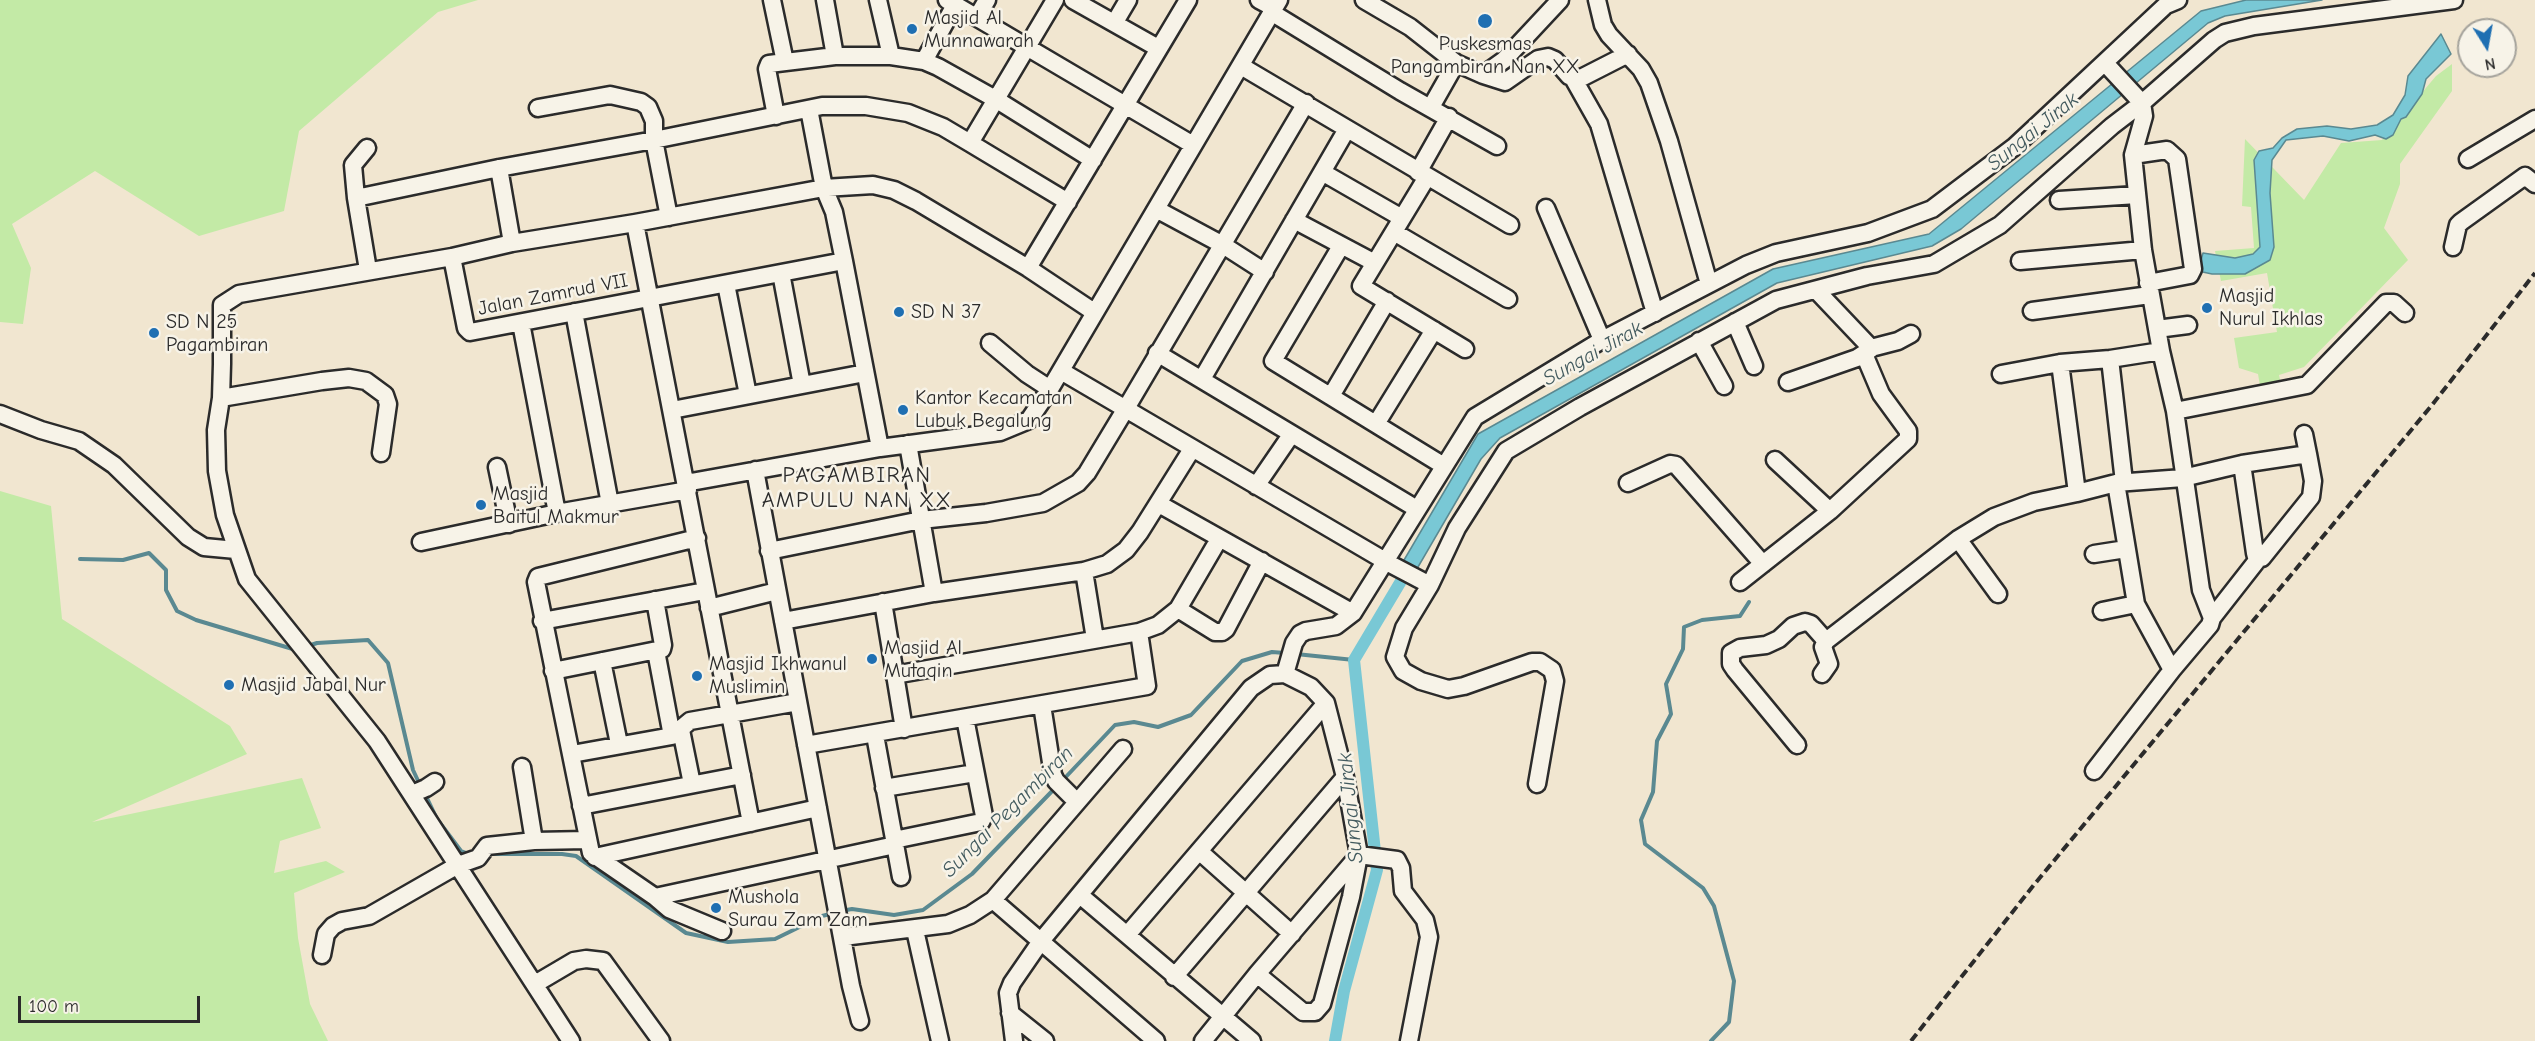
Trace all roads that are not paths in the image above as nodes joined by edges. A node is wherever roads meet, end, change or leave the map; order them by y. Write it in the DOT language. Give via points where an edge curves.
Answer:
graph roads {
  1 [pos="772,0"];
  2 [pos="825,0"];
  3 [pos="878,0"];
  4 [pos="987,0"];
  5 [pos="1055,0"];
  6 [pos="1074,0"];
  7 [pos="1128,0"];
  8 [pos="1188,0"];
  9 [pos="1364,0"];
  10 [pos="1560,0"];
  11 [pos="1596,0"];
  12 [pos="2178,0"];
  13 [pos="2454,0"];
  14 [pos="951,2"];
  15 [pos="1271,5"];
  16 [pos="977,16"];
  17 [pos="1115,22"];
  18 [pos="1029,47"];
  19 [pos="1158,48"];
  20 [pos="1628,54"];
  21 [pos="835,56"];
  22 [pos="891,56"];
  23 [pos="924,61"];
  24 [pos="785,62"];
  25 [pos="1456,63"];
  26 [pos="1241,66"];
  27 [pos="2108,66"];
  28 [pos="1483,75"];
  29 [pos="1573,78"];
  30 [pos="2139,99"];
  31 [pos="997,100"];
  32 [pos="1306,103"];
  33 [pos="1126,105"];
  34 [pos="1431,107"];
  35 [pos="538,108"];
  36 [pos="810,109"];
  37 [pos="776,116"];
  38 [pos="1449,117"];
  39 [pos="2535,120"];
  40 [pos="1347,129"];
  41 [pos="654,140"];
  42 [pos="970,143"];
  43 [pos="1193,145"];
  44 [pos="1497,146"];
  45 [pos="367,148"];
  46 [pos="2133,155"];
  47 [pos="2468,159"];
  48 [pos="1093,160"];
  49 [pos="499,168"];
  50 [pos="1322,172"];
  51 [pos="1423,174"];
  52 [pos="2535,184"];
  53 [pos="824,188"];
  54 [pos="2137,195"];
  55 [pos="356,198"];
  56 [pos="2059,200"];
  57 [pos="1068,202"];
  58 [pos="1546,208"];
  59 [pos="1156,209"];
  60 [pos="669,217"];
  61 [pos="1294,220"];
  62 [pos="635,223"];
  63 [pos="1398,225"];
  64 [pos="1510,225"];
  65 [pos="512,243"];
  66 [pos="1223,245"];
  67 [pos="1341,246"];
  68 [pos="2453,247"];
  69 [pos="2143,250"];
  70 [pos="452,257"];
  71 [pos="844,261"];
  72 [pos="2020,261"];
  73 [pos="1375,263"];
  74 [pos="1028,268"];
  75 [pos="368,270"];
  76 [pos="1265,272"];
  77 [pos="781,273"];
  78 [pos="726,284"];
  79 [pos="1708,284"];
  80 [pos="2149,289"];
  81 [pos="1816,290"];
  82 [pos="651,298"];
  83 [pos="1508,299"];
  84 [pos="1387,301"];
  85 [pos="2032,311"];
  86 [pos="574,312"];
  87 [pos="1094,312"];
  88 [pos="1655,313"];
  89 [pos="2405,313"];
  90 [pos="1735,322"];
  91 [pos="521,323"];
  92 [pos="2188,325"];
  93 [pos="2157,329"];
  94 [pos="1434,330"];
  95 [pos="1911,334"];
  96 [pos="1602,340"];
  97 [pos="1699,341"];
  98 [pos="990,343"];
  99 [pos="1465,349"];
  100 [pos="1868,351"];
  101 [pos="2161,351"];
  102 [pos="1157,353"];
  103 [pos="2110,359"];
  104 [pos="2060,363"];
  105 [pos="1754,366"];
  106 [pos="1060,371"];
  107 [pos="865,373"];
  108 [pos="2001,374"];
  109 [pos="1202,379"];
  110 [pos="1788,382"];
  111 [pos="802,385"];
  112 [pos="1724,386"];
  113 [pos="1050,389"];
  114 [pos="747,395"];
  115 [pos="1331,396"];
  116 [pos="221,398"];
  117 [pos="672,410"];
  118 [pos="1125,410"];
  119 [pos="2175,411"];
  120 [pos="0,414"];
  121 [pos="1376,424"];
  122 [pos="2304,434"];
  123 [pos="1290,435"];
  124 [pos="908,444"];
  125 [pos="880,448"];
  126 [pos="1192,449"];
  127 [pos="381,453"];
  128 [pos="2308,454"];
  129 [pos="1775,460"];
  130 [pos="2242,464"];
  131 [pos="1444,466"];
  132 [pos="497,467"];
  133 [pos="755,470"];
  134 [pos="2183,478"];
  135 [pos="1628,483"];
  136 [pos="2120,483"];
  137 [pos="687,485"];
  138 [pos="1256,486"];
  139 [pos="2077,493"];
  140 [pos="610,504"];
  141 [pos="1159,504"];
  142 [pos="1417,509"];
  143 [pos="1830,511"];
  144 [pos="557,513"];
  145 [pos="921,520"];
  146 [pos="509,524"];
  147 [pos="698,538"];
  148 [pos="1220,539"];
  149 [pos="1958,539"];
  150 [pos="421,542"];
  151 [pos="2126,549"];
  152 [pos="236,550"];
  153 [pos="769,551"];
  154 [pos="2094,554"];
  155 [pos="2259,558"];
  156 [pos="1262,561"];
  157 [pos="1388,563"];
  158 [pos="1763,564"];
  159 [pos="1084,571"];
  160 [pos="1740,582"];
  161 [pos="1430,585"];
  162 [pos="705,591"];
  163 [pos="777,591"];
  164 [pos="934,592"];
  165 [pos="1998,594"];
  166 [pos="655,600"];
  167 [pos="883,602"];
  168 [pos="2136,604"];
  169 [pos="709,608"];
  170 [pos="1178,609"];
  171 [pos="2102,611"];
  172 [pos="1353,613"];
  173 [pos="2212,618"];
  174 [pos="542,621"];
  175 [pos="783,621"];
  176 [pos="1139,632"];
  177 [pos="1095,639"];
  178 [pos="1826,641"];
  179 [pos="656,651"];
  180 [pos="602,661"];
  181 [pos="1286,670"];
  182 [pos="2172,670"];
  183 [pos="553,671"];
  184 [pos="1822,674"];
  185 [pos="894,675"];
  186 [pos="798,702"];
  187 [pos="1326,703"];
  188 [pos="1042,705"];
  189 [pos="729,716"];
  190 [pos="965,718"];
  191 [pos="904,729"];
  192 [pos="677,733"];
  193 [pos="875,735"];
  194 [pos="619,744"];
  195 [pos="806,745"];
  196 [pos="1797,745"];
  197 [pos="1123,749"];
  198 [pos="572,754"];
  199 [pos="522,767"];
  200 [pos="2094,771"];
  201 [pos="975,773"];
  202 [pos="742,775"];
  203 [pos="1345,777"];
  204 [pos="692,784"];
  205 [pos="1537,784"];
  206 [pos="884,788"];
  207 [pos="1066,792"];
  208 [pos="581,806"];
  209 [pos="818,808"];
  210 [pos="751,823"];
  211 [pos="587,840"];
  212 [pos="534,841"];
  213 [pos="894,843"];
  214 [pos="1199,851"];
  215 [pos="1363,856"];
  216 [pos="595,857"];
  217 [pos="827,859"];
  218 [pos="458,865"];
  219 [pos="901,877"];
  220 [pos="1245,893"];
  221 [pos="1081,896"];
  222 [pos="655,897"];
  223 [pos="993,900"];
  224 [pos="915,930"];
  225 [pos="722,931"];
  226 [pos="1292,934"];
  227 [pos="843,935"];
  228 [pos="1126,935"];
  229 [pos="1041,941"];
  230 [pos="322,955"];
  231 [pos="1257,974"];
  232 [pos="1174,977"];
  233 [pos="535,984"];
  234 [pos="1010,1013"];
  235 [pos="1224,1017"];
  236 [pos="860,1021"];
  237 [pos="572,1041"];
  238 [pos="661,1041"];
  239 [pos="940,1041"];
  240 [pos="1014,1041"];
  241 [pos="1045,1041"];
  242 [pos="1156,1041"];
  243 [pos="1203,1041"];
  244 [pos="1251,1041"];
  245 [pos="1409,1041"];
  1 -- 24 [label="street"];
  2 -- 21 [label="street"];
  3 -- 22 [label="street"];
  4 -- 16 [label="street"];
  5 -- 18 [label="street"];
  6 -- 17 [label="street"];
  7 -- 17 [label="street"];
  8 -- 19 [label="street"];
  9 -- 25 [label="street" via="1410,27"];
  10 -- 28 [label="street" via="1504,60"];
  11 -- 20 [label="street" via="1603,25"];
  12 -- 27 [label="street" via="2166,5"];
  13 -- 30 [label="street" via="2225,33"];
  14 -- 16 [label="street"];
  14 -- 23 [label="street"];
  15 -- 26 [label="street"];
  15 -- 34 [label="street" via="1400,91"];
  16 -- 18 [label="street"];
  17 -- 19 [label="street"];
  18 -- 31 [label="street"];
  18 -- 33 [label="street"];
  19 -- 33 [label="street"];
  20 -- 29 [label="street" via="1586,78"];
  20 -- 79 [label="street" via="1649,83"];
  21 -- 22 [label="street"];
  21 -- 24 [label="street"];
  22 -- 23 [label="street"];
  23 -- 31 [label="street"];
  24 -- 37 [label="street" via="769,64 767,69"];
  25 -- 28 [label="street"];
  25 -- 34 [label="street"];
  26 -- 32 [label="street"];
  26 -- 43 [label="street"];
  27 -- 30 [label="street"];
  27 -- 79 [label="street" via="2014,147 1932,209 1868,233 1776,253"];
  28 -- 29 [label="street" via="1505,82 1538,59 1548,57"];
  29 -- 88 [label="street" via="1599,124"];
  30 -- 46 [label="street" via="2144,116"];
  30 -- 81 [label="street" via="2000,225 1960,250 1934,264"];
  31 -- 42 [label="street"];
  31 -- 48 [label="street"];
  32 -- 40 [label="street"];
  32 -- 66 [label="street"];
  33 -- 43 [label="street"];
  33 -- 48 [label="street"];
  34 -- 38 [label="street"];
  35 -- 41 [label="street" via="610,95 641,102 652,113"];
  36 -- 37 [label="street"];
  36 -- 42 [label="street" via="838,105 886,108 926,120"];
  36 -- 53 [label="street"];
  37 -- 41 [label="street"];
  38 -- 44 [label="street"];
  38 -- 51 [label="street"];
  39 -- 47 [label="street"];
  40 -- 50 [label="street"];
  40 -- 51 [label="street"];
  41 -- 49 [label="street"];
  41 -- 60 [label="street"];
  42 -- 57 [label="street"];
  43 -- 59 [label="street"];
  45 -- 55 [label="street" via="352,165"];
  46 -- 54 [label="street"];
  46 -- 80 [label="street" via="2167,150 2177,159 2193,269 2190,275"];
  48 -- 57 [label="street"];
  49 -- 55 [label="street"];
  49 -- 65 [label="street"];
  50 -- 61 [label="street"];
  50 -- 63 [label="street"];
  51 -- 63 [label="street"];
  51 -- 64 [label="street"];
  52 -- 68 [label="street" via="2525,176 2461,222"];
  53 -- 60 [label="street"];
  53 -- 71 [label="street" via="834,212"];
  53 -- 74 [label="street" via="873,185 894,190"];
  54 -- 56 [label="street"];
  54 -- 69 [label="street"];
  55 -- 75 [label="street"];
  57 -- 74 [label="street"];
  58 -- 96 [label="street"];
  59 -- 66 [label="street"];
  59 -- 87 [label="street"];
  60 -- 62 [label="street"];
  61 -- 67 [label="street"];
  61 -- 76 [label="street"];
  62 -- 65 [label="street"];
  62 -- 82 [label="street"];
  63 -- 73 [label="street"];
  63 -- 83 [label="street"];
  65 -- 70 [label="street"];
  66 -- 76 [label="street"];
  66 -- 102 [label="street"];
  67 -- 73 [label="street"];
  67 -- 115 [label="street" via="1273,361"];
  69 -- 72 [label="street"];
  69 -- 80 [label="street"];
  70 -- 75 [label="street"];
  70 -- 91 [label="street, Jalan Zamrud VII" via="468,330"];
  71 -- 77 [label="street, Jalan Zamrud VII"];
  71 -- 107 [label="street"];
  73 -- 84 [label="street" via="1361,286"];
  74 -- 87 [label="street"];
  75 -- 116 [label="street" via="239,294 222,305"];
  76 -- 109 [label="street"];
  77 -- 78 [label="street, Jalan Zamrud VII"];
  77 -- 111 [label="street"];
  78 -- 82 [label="street, Jalan Zamrud VII"];
  78 -- 114 [label="street"];
  79 -- 88 [label="street"];
  80 -- 85 [label="street"];
  80 -- 93 [label="street"];
  81 -- 90 [label="street" via="1776,300"];
  81 -- 100 [label="street"];
  82 -- 86 [label="street, Jalan Zamrud VII"];
  82 -- 117 [label="street"];
  84 -- 94 [label="street"];
  84 -- 115 [label="street"];
  86 -- 91 [label="street, Jalan Zamrud VII"];
  86 -- 140 [label="street"];
  87 -- 106 [label="street"];
  88 -- 96 [label="street"];
  89 -- 119 [label="street" via="2394,303 2386,303 2307,385"];
  90 -- 97 [label="street"];
  90 -- 105 [label="street"];
  91 -- 144 [label="street"];
  92 -- 93 [label="street"];
  93 -- 101 [label="street"];
  94 -- 99 [label="street"];
  94 -- 121 [label="street"];
  95 -- 100 [label="street"];
  96 -- 131 [label="street" via="1475,417"];
  97 -- 112 [label="street"];
  97 -- 161 [label="street" via="1506,451 1457,528"];
  98 -- 113 [label="street"];
  100 -- 110 [label="street"];
  100 -- 143 [label="street" via="1881,394 1908,431 1908,439"];
  101 -- 103 [label="street"];
  101 -- 119 [label="street"];
  102 -- 109 [label="street"];
  102 -- 118 [label="street"];
  103 -- 104 [label="street"];
  103 -- 136 [label="street"];
  104 -- 108 [label="street"];
  104 -- 139 [label="street"];
  106 -- 113 [label="street"];
  106 -- 118 [label="street"];
  107 -- 111 [label="street"];
  107 -- 125 [label="street"];
  109 -- 123 [label="street"];
  111 -- 114 [label="street"];
  113 -- 124 [label="street" via="1029,420 1017,427"];
  114 -- 117 [label="street"];
  115 -- 121 [label="street"];
  116 -- 127 [label="street" via="322,381 366,381 385,395 388,404"];
  116 -- 152 [label="street" via="216,430 217,471"];
  117 -- 137 [label="street"];
  118 -- 126 [label="street"];
  118 -- 145 [label="street" via="1087,473 1064,493 1043,503"];
  119 -- 134 [label="street"];
  120 -- 152 [label="street" via="79,441 114,465 188,537 204,547"];
  121 -- 131 [label="street"];
  122 -- 128 [label="street"];
  123 -- 138 [label="street"];
  123 -- 142 [label="street"];
  124 -- 125 [label="street"];
  124 -- 145 [label="street"];
  125 -- 133 [label="street"];
  126 -- 138 [label="street"];
  126 -- 141 [label="street"];
  128 -- 130 [label="street"];
  128 -- 155 [label="street" via="2313,481 2311,497 2265,556"];
  129 -- 143 [label="street"];
  130 -- 134 [label="street"];
  130 -- 155 [label="street" via="2255,553"];
  131 -- 142 [label="street"];
  132 -- 146 [label="street"];
  133 -- 137 [label="street"];
  133 -- 153 [label="street"];
  134 -- 136 [label="street"];
  134 -- 173 [label="street" via="2201,590"];
  135 -- 158 [label="street" via="1670,464 1676,465"];
  136 -- 139 [label="street"];
  136 -- 151 [label="street"];
  137 -- 140 [label="street"];
  137 -- 147 [label="street"];
  138 -- 157 [label="street"];
  139 -- 149 [label="street" via="2034,502 1994,517"];
  140 -- 144 [label="street"];
  141 -- 148 [label="street"];
  141 -- 159 [label="street" via="1126,550 1107,564"];
  142 -- 157 [label="street"];
  143 -- 158 [label="street"];
  144 -- 146 [label="street"];
  145 -- 153 [label="street"];
  145 -- 164 [label="street"];
  146 -- 150 [label="street"];
  147 -- 162 [label="street"];
  147 -- 174 [label="street" via="538,577"];
  148 -- 156 [label="street"];
  148 -- 170 [label="street"];
  149 -- 165 [label="street"];
  149 -- 178 [label="street"];
  151 -- 154 [label="street"];
  151 -- 168 [label="street"];
  152 -- 218 [label="street" via="247,579 377,741 423,789"];
  153 -- 163 [label="street"];
  155 -- 173 [label="street"];
  156 -- 170 [label="street" via="1222,632 1215,632"];
  156 -- 172 [label="street"];
  157 -- 161 [label="street"];
  157 -- 172 [label="street"];
  158 -- 160 [label="street"];
  159 -- 164 [label="street"];
  159 -- 177 [label="street"];
  161 -- 205 [label="street" via="1398,644 1395,657 1403,670 1421,681 1448,689 1532,662 1552,670 1555,681"];
  162 -- 166 [label="street"];
  162 -- 169 [label="street"];
  163 -- 169 [label="street"];
  163 -- 175 [label="street"];
  164 -- 167 [label="street"];
  166 -- 174 [label="street"];
  166 -- 179 [label="street" via="663,645"];
  167 -- 175 [label="street"];
  167 -- 185 [label="street"];
  168 -- 171 [label="street"];
  168 -- 182 [label="street"];
  169 -- 189 [label="street"];
  170 -- 176 [label="street" via="1158,625"];
  172 -- 181 [label="street" via="1336,626 1300,634"];
  173 -- 182 [label="street"];
  174 -- 183 [label="street"];
  175 -- 186 [label="street"];
  176 -- 177 [label="street"];
  176 -- 188 [label="street" via="1147,686"];
  177 -- 185 [label="street"];
  178 -- 184 [label="street" via="1823,647 1829,664"];
  178 -- 196 [label="street" via="1805,622 1766,645 1731,653 1735,670"];
  179 -- 180 [label="street"];
  179 -- 192 [label="street"];
  180 -- 183 [label="street"];
  180 -- 194 [label="street"];
  181 -- 187 [label="street"];
  181 -- 221 [label="street" via="1251,688"];
  182 -- 200 [label="street"];
  183 -- 198 [label="street"];
  185 -- 191 [label="street"];
  186 -- 189 [label="street"];
  186 -- 195 [label="street"];
  187 -- 203 [label="street"];
  187 -- 214 [label="street"];
  188 -- 190 [label="street"];
  188 -- 207 [label="street" via="1051,766"];
  189 -- 192 [label="street" via="690,721"];
  189 -- 202 [label="street"];
  190 -- 191 [label="street"];
  190 -- 201 [label="street"];
  191 -- 193 [label="street"];
  192 -- 194 [label="street"];
  192 -- 204 [label="street"];
  193 -- 195 [label="street"];
  193 -- 206 [label="street"];
  194 -- 198 [label="street"];
  195 -- 209 [label="street"];
  197 -- 207 [label="street"];
  198 -- 208 [label="street"];
  199 -- 212 [label="street"];
  201 -- 206 [label="street"];
  201 -- 213 [label="street" via="984,816 981,822"];
  202 -- 204 [label="street"];
  202 -- 210 [label="street"];
  203 -- 215 [label="street"];
  203 -- 220 [label="street"];
  204 -- 208 [label="street"];
  206 -- 213 [label="street"];
  207 -- 223 [label="street"];
  208 -- 211 [label="street"];
  209 -- 210 [label="street"];
  209 -- 217 [label="street"];
  210 -- 216 [label="street"];
  211 -- 212 [label="street"];
  211 -- 216 [label="street"];
  212 -- 218 [label="street" via="483,852"];
  213 -- 217 [label="street"];
  213 -- 219 [label="street"];
  214 -- 220 [label="street"];
  214 -- 228 [label="street"];
  215 -- 226 [label="street"];
  215 -- 231 [label="street" via="1319,1008 1303,1012"];
  215 -- 245 [label="street" via="1397,860 1403,891 1425,920 1429,937"];
  216 -- 222 [label="street"];
  217 -- 222 [label="street"];
  217 -- 227 [label="street"];
  218 -- 230 [label="street" via="369,916 333,926 326,934"];
  218 -- 233 [label="street"];
  220 -- 226 [label="street"];
  220 -- 232 [label="street"];
  221 -- 228 [label="street"];
  221 -- 229 [label="street"];
  222 -- 225 [label="street" via="669,909"];
  223 -- 224 [label="street" via="948,924"];
  223 -- 229 [label="street"];
  224 -- 227 [label="street"];
  224 -- 239 [label="street"];
  226 -- 231 [label="street"];
  227 -- 236 [label="street"];
  228 -- 232 [label="street"];
  229 -- 234 [label="street" via="1012,983 1008,993"];
  229 -- 242 [label="street"];
  231 -- 235 [label="street"];
  232 -- 235 [label="street"];
  233 -- 237 [label="street"];
  233 -- 238 [label="street" via="574,961 603,961"];
  234 -- 240 [label="street"];
  234 -- 241 [label="street"];
  235 -- 243 [label="street"];
  235 -- 244 [label="street"];
}
